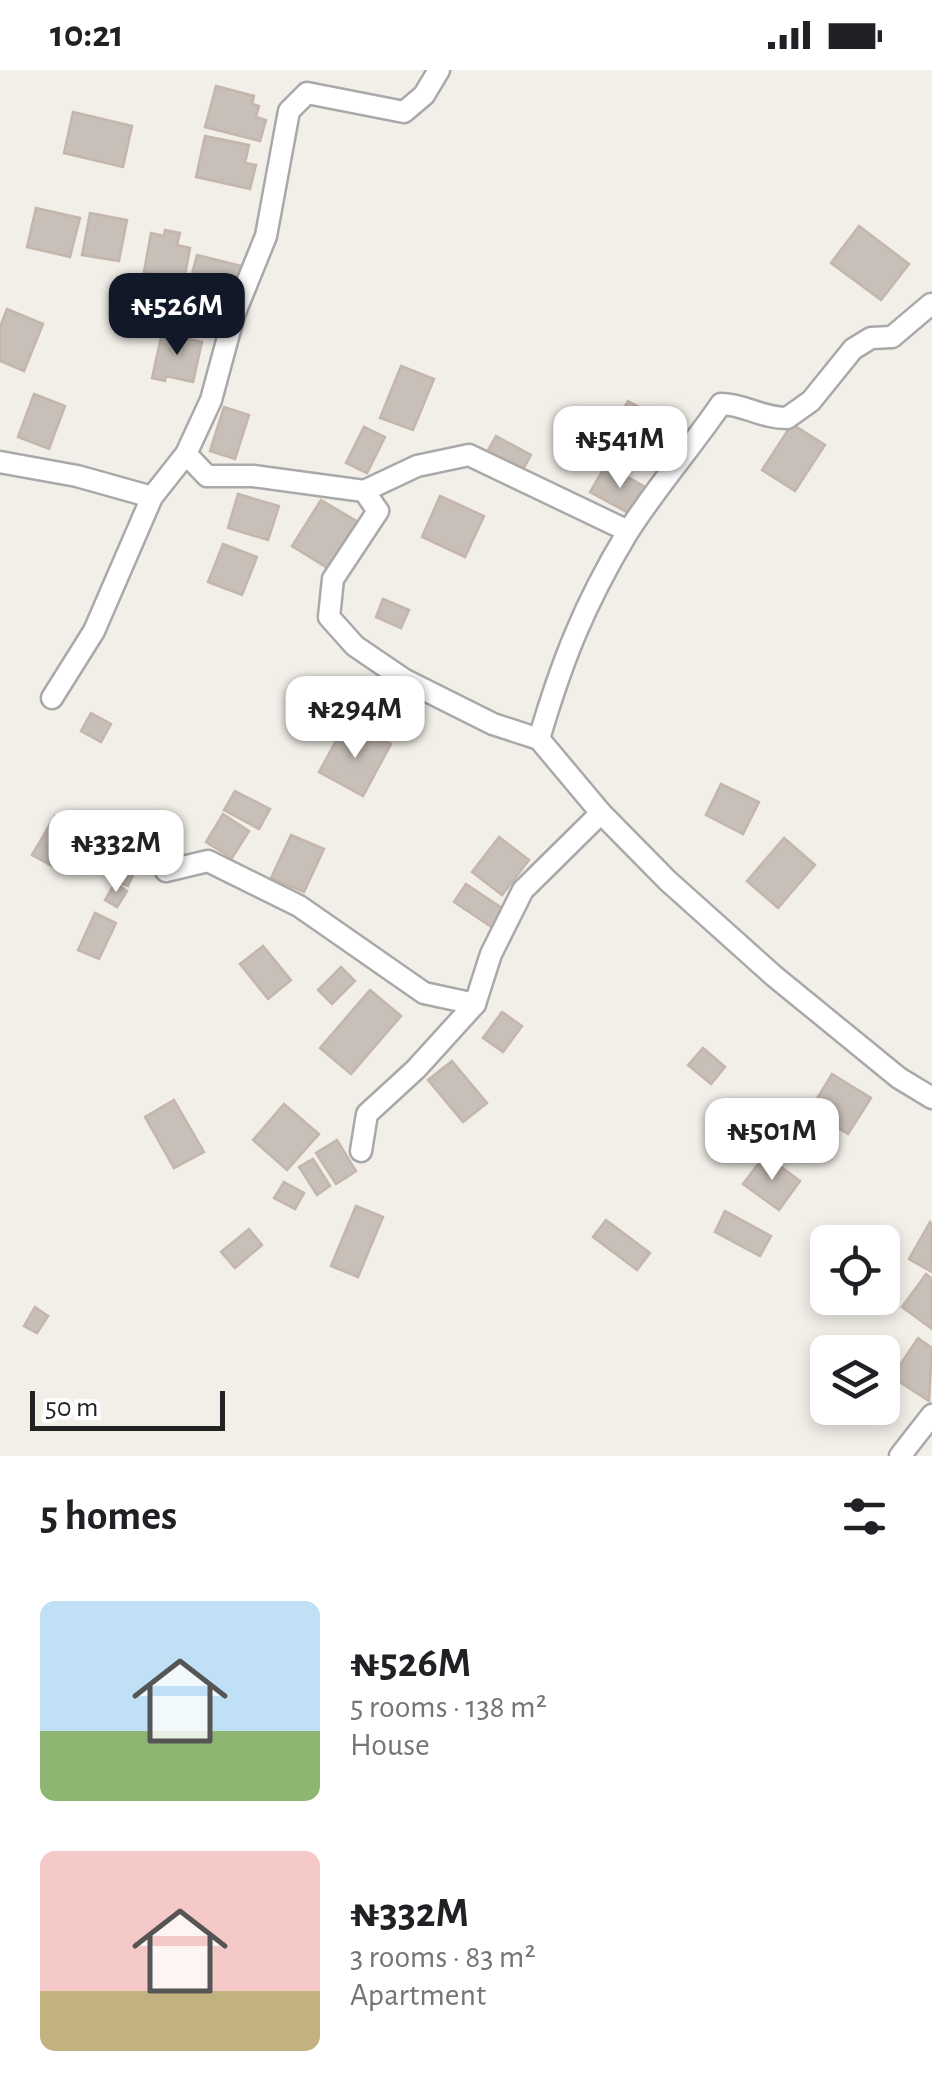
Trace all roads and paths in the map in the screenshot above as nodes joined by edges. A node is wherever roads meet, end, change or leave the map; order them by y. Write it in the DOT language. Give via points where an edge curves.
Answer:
graph roads {
  1 [pos="439,70"];
  2 [pos="931,298"];
  3 [pos="186,454"];
  4 [pos="0,462"];
  5 [pos="364,490"];
  6 [pos="152,498"];
  7 [pos="628,531"];
  8 [pos="52,698"];
  9 [pos="539,739"];
  10 [pos="602,814"];
  11 [pos="166,871"];
  12 [pos="475,1004"];
  13 [pos="932,1098"];
  14 [pos="360,1151"];
  15 [pos="932,1415"];
  16 [pos="900,1456"];
  1 -- 3 [label="street" via="404,112 306,93 289,111 266,236"];
  2 -- 7 [label="street" via="892,337 871,338 852,349 788,418 720,404"];
  3 -- 5 [label="street" via="207,476"];
  3 -- 6 [label="street"];
  4 -- 6 [label="street"];
  5 -- 7 [label="street" via="417,466 468,454"];
  5 -- 9 [label="street" via="378,511 333,579 329,617 354,646 405,680"];
  6 -- 8 [label="street" via="94,630"];
  7 -- 9 [label="street" via="562,658"];
  9 -- 10 [label="street"];
  10 -- 12 [label="street" via="524,890 491,954"];
  10 -- 13 [label="street" via="774,976"];
  11 -- 12 [label="street" via="208,860 299,906 424,993"];
  12 -- 14 [label="street" via="368,1114"];
  15 -- 16 [label="street"];
}
